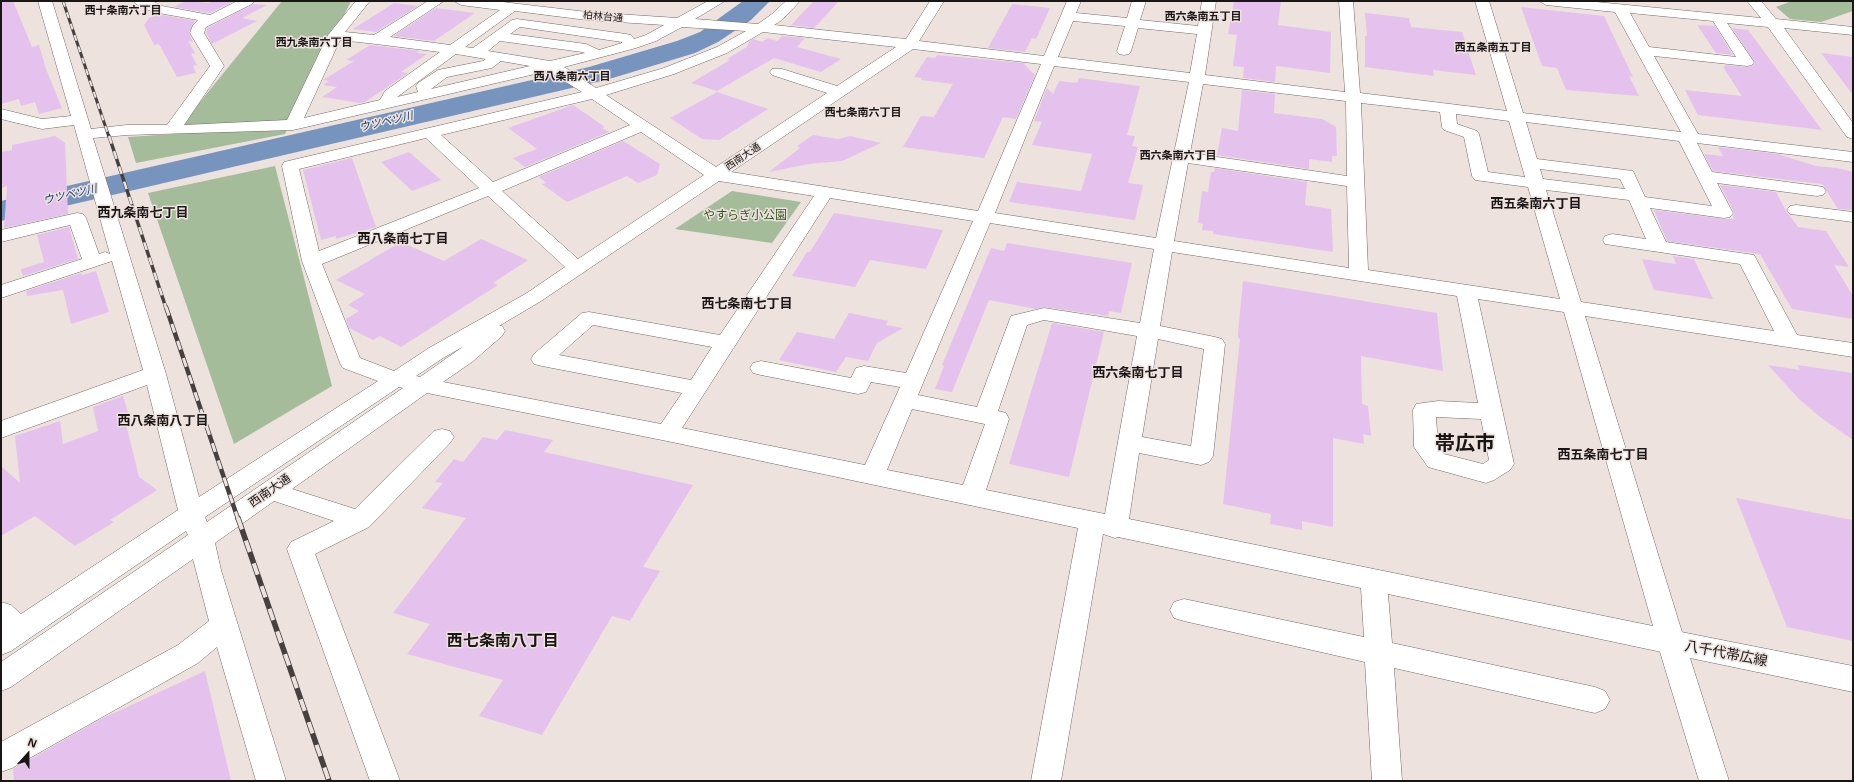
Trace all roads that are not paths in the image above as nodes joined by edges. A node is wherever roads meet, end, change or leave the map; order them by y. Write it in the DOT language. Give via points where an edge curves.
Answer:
graph roads {
  1 [pos="45,1"];
  2 [pos="141,1"];
  3 [pos="247,1"];
  4 [pos="363,1"];
  5 [pos="437,1"];
  6 [pos="461,1"];
  7 [pos="718,1"];
  8 [pos="793,1"];
  9 [pos="937,1"];
  10 [pos="1139,1"];
  11 [pos="1209,1"];
  12 [pos="1346,1"];
  13 [pos="1482,1"];
  14 [pos="1546,1"];
  15 [pos="1754,1"];
  16 [pos="512,7"];
  17 [pos="1071,8"];
  18 [pos="1620,8"];
  19 [pos="1717,18"];
  20 [pos="212,19"];
  21 [pos="688,23"];
  22 [pos="1132,23"];
  23 [pos="1772,24"];
  24 [pos="761,28"];
  25 [pos="1204,31"];
  26 [pos="1853,32"];
  27 [pos="336,35"];
  28 [pos="498,37"];
  29 [pos="376,40"];
  30 [pos="910,44"];
  31 [pos="631,45"];
  32 [pos="452,49"];
  33 [pos="1124,51"];
  34 [pos="1644,51"];
  35 [pos="475,53"];
  36 [pos="597,55"];
  37 [pos="498,57"];
  38 [pos="1048,61"];
  39 [pos="556,69"];
  40 [pos="777,72"];
  41 [pos="1197,78"];
  42 [pos="588,91"];
  43 [pos="839,92"];
  44 [pos="428,95"];
  45 [pos="1353,96"];
  46 [pos="386,104"];
  47 [pos="1447,108"];
  48 [pos="1,114"];
  49 [pos="1517,116"];
  50 [pos="293,125"];
  51 [pos="641,126"];
  52 [pos="83,127"];
  53 [pos="172,130"];
  54 [pos="429,133"];
  55 [pos="1853,134"];
  56 [pos="1688,137"];
  57 [pos="1182,157"];
  58 [pos="1853,157"];
  59 [pos="1533,173"];
  60 [pos="716,175"];
  61 [pos="1705,176"];
  62 [pos="1356,182"];
  63 [pos="489,190"];
  64 [pos="1817,191"];
  65 [pos="825,192"];
  66 [pos="1637,199"];
  67 [pos="1796,210"];
  68 [pos="984,217"];
  69 [pos="1853,217"];
  70 [pos="1,236"];
  71 [pos="1612,240"];
  72 [pos="1165,246"];
  73 [pos="1658,246"];
  74 [pos="119,253"];
  75 [pos="312,261"];
  76 [pos="92,262"];
  77 [pos="576,268"];
  78 [pos="1359,274"];
  79 [pos="1466,291"];
  80 [pos="1,292"];
  81 [pos="534,297"];
  82 [pos="1573,307"];
  83 [pos="1149,331"];
  84 [pos="1789,340"];
  85 [pos="726,343"];
  86 [pos="1853,350"];
  87 [pos="761,368"];
  88 [pos="155,374"];
  89 [pos="395,379"];
  90 [pos="422,385"];
  91 [pos="696,388"];
  92 [pos="908,391"];
  93 [pos="1492,412"];
  94 [pos="985,416"];
  95 [pos="1,430"];
  96 [pos="666,433"];
  97 [pos="442,437"];
  98 [pos="1130,443"];
  99 [pos="872,476"];
  100 [pos="271,491"];
  101 [pos="971,497"];
  102 [pos="191,514"];
  103 [pos="360,520"];
  104 [pos="1104,525"];
  105 [pos="202,539"];
  106 [pos="1374,581"];
  107 [pos="1184,610"];
  108 [pos="224,625"];
  109 [pos="7,628"];
  110 [pos="1671,642"];
  111 [pos="1380,653"];
  112 [pos="1,678"];
  113 [pos="1853,679"];
  114 [pos="1595,700"];
  115 [pos="1,758"];
  116 [pos="270,781"];
  117 [pos="385,781"];
  118 [pos="1046,781"];
  119 [pos="1387,781"];
  120 [pos="1714,781"];
  1 -- 52 [label="street"];
  2 -- 20 [label="street" via="158,9"];
  3 -- 20 [label="street"];
  4 -- 27 [label="street"];
  5 -- 29 [label="street"];
  6 -- 16 [label="street, 柏林台通"];
  7 -- 21 [label="street"];
  8 -- 24 [label="street" via="777,18"];
  9 -- 30 [label="street, 西南大通"];
  10 -- 22 [label="street"];
  11 -- 25 [label="street"];
  12 -- 45 [label="street"];
  13 -- 49 [label="street"];
  14 -- 18 [label="street"];
  15 -- 23 [label="street"];
  16 -- 21 [label="street, 柏林台通" via="587,16"];
  16 -- 32 [label="street"];
  17 -- 22 [label="street"];
  17 -- 38 [label="street"];
  18 -- 19 [label="street" via="1666,18"];
  18 -- 34 [label="street"];
  19 -- 23 [label="street"];
  19 -- 34 [label="street" via="1747,62"];
  20 -- 53 [label="street" via="200,25 197,33 217,66"];
  21 -- 24 [label="street, 柏林台通"];
  21 -- 31 [label="street"];
  22 -- 25 [label="street"];
  22 -- 33 [label="street"];
  23 -- 26 [label="street"];
  23 -- 55 [label="street"];
  24 -- 30 [label="street, 柏林台通"];
  24 -- 42 [label="street" via="722,50 694,61"];
  25 -- 41 [label="street"];
  27 -- 29 [label="street"];
  27 -- 50 [label="street"];
  28 -- 31 [label="street" via="517,23 626,38"];
  28 -- 35 [label="street"];
  28 -- 36 [label="street" via="586,48"];
  29 -- 32 [label="street"];
  30 -- 38 [label="street, 柏林台通"];
  30 -- 43 [label="street, 西南大通"];
  31 -- 36 [label="street"];
  32 -- 35 [label="street"];
  32 -- 46 [label="street" via="390,94"];
  34 -- 56 [label="street"];
  35 -- 37 [label="street"];
  36 -- 39 [label="street"];
  37 -- 39 [label="street" via="544,64"];
  37 -- 44 [label="street" via="487,65 443,73 423,86"];
  38 -- 41 [label="street, 柏林台通"];
  38 -- 68 [label="street"];
  39 -- 42 [label="street"];
  39 -- 44 [label="street"];
  40 -- 43 [label="street"];
  41 -- 45 [label="street, 柏林台通"];
  41 -- 57 [label="street"];
  42 -- 51 [label="street"];
  42 -- 54 [label="street"];
  43 -- 60 [label="street, 西南大通"];
  44 -- 46 [label="street"];
  45 -- 47 [label="street, 柏林台通"];
  45 -- 62 [label="street"];
  46 -- 50 [label="street"];
  47 -- 49 [label="street, 柏林台通"];
  47 -- 59 [label="street" via="1450,127 1471,134 1481,176"];
  48 -- 52 [label="street" via="42,124"];
  49 -- 56 [label="street, 柏林台通"];
  49 -- 59 [label="street"];
  50 -- 53 [label="street"];
  51 -- 60 [label="street"];
  51 -- 63 [label="street"];
  52 -- 53 [label="street"];
  52 -- 74 [label="street"];
  54 -- 63 [label="street"];
  54 -- 75 [label="street" via="290,166"];
  56 -- 58 [label="street, 柏林台通"];
  56 -- 61 [label="street"];
  57 -- 62 [label="street"];
  57 -- 72 [label="street"];
  59 -- 66 [label="street"];
  59 -- 82 [label="street"];
  60 -- 65 [label="street"];
  60 -- 77 [label="street, 西南大通"];
  61 -- 64 [label="street"];
  61 -- 66 [label="street" via="1724,213"];
  62 -- 78 [label="street"];
  63 -- 75 [label="street"];
  63 -- 77 [label="street"];
  65 -- 68 [label="street"];
  65 -- 85 [label="street"];
  66 -- 73 [label="street"];
  67 -- 69 [label="street"];
  68 -- 72 [label="street"];
  68 -- 92 [label="street"];
  70 -- 76 [label="street" via="77,218"];
  71 -- 73 [label="street"];
  72 -- 78 [label="street"];
  72 -- 83 [label="street"];
  73 -- 84 [label="street" via="1747,259"];
  74 -- 76 [label="street"];
  74 -- 88 [label="street"];
  75 -- 89 [label="street" via="351,363"];
  76 -- 80 [label="street"];
  77 -- 81 [label="street, 西南大通"];
  78 -- 79 [label="street"];
  79 -- 82 [label="street"];
  79 -- 93 [label="street"];
  81 -- 89 [label="street, 西南大通"];
  81 -- 90 [label="street, 西南大通" via="464,357"];
  82 -- 84 [label="street"];
  82 -- 110 [label="street"];
  83 -- 94 [label="street" via="1044,314 1018,321"];
  83 -- 98 [label="street"];
  83 -- 98 [label="street" via="1215,344 1202,456"];
  84 -- 86 [label="street"];
  85 -- 91 [label="street"];
  85 -- 91 [label="street" via="589,318 542,359"];
  87 -- 92 [label="street" via="858,387 864,373"];
  88 -- 95 [label="street"];
  88 -- 102 [label="street"];
  89 -- 90 [label="street"];
  89 -- 102 [label="street, 西南大通"];
  90 -- 96 [label="street"];
  90 -- 100 [label="street, 西南大通"];
  91 -- 96 [label="street"];
  92 -- 94 [label="street"];
  92 -- 99 [label="street"];
  94 -- 101 [label="street" via="998,419"];
  96 -- 99 [label="street"];
  97 -- 103 [label="street"];
  98 -- 104 [label="street"];
  99 -- 101 [label="street"];
  100 -- 103 [label="street"];
  100 -- 105 [label="street, 西南大通"];
  101 -- 104 [label="street"];
  102 -- 105 [label="street"];
  102 -- 109 [label="street, 西南大通"];
  103 -- 117 [label="street" via="300,550"];
  104 -- 106 [label="street"];
  104 -- 118 [label="street"];
  105 -- 108 [label="street"];
  105 -- 112 [label="street, 西南大通"];
  106 -- 110 [label="street"];
  106 -- 111 [label="street"];
  107 -- 111 [label="street"];
  108 -- 115 [label="street" via="188,654"];
  108 -- 116 [label="street"];
  110 -- 113 [label="street, 八千代帯広線"];
  110 -- 120 [label="street, 八千代帯広線"];
  111 -- 114 [label="street"];
  111 -- 119 [label="street"];
}
